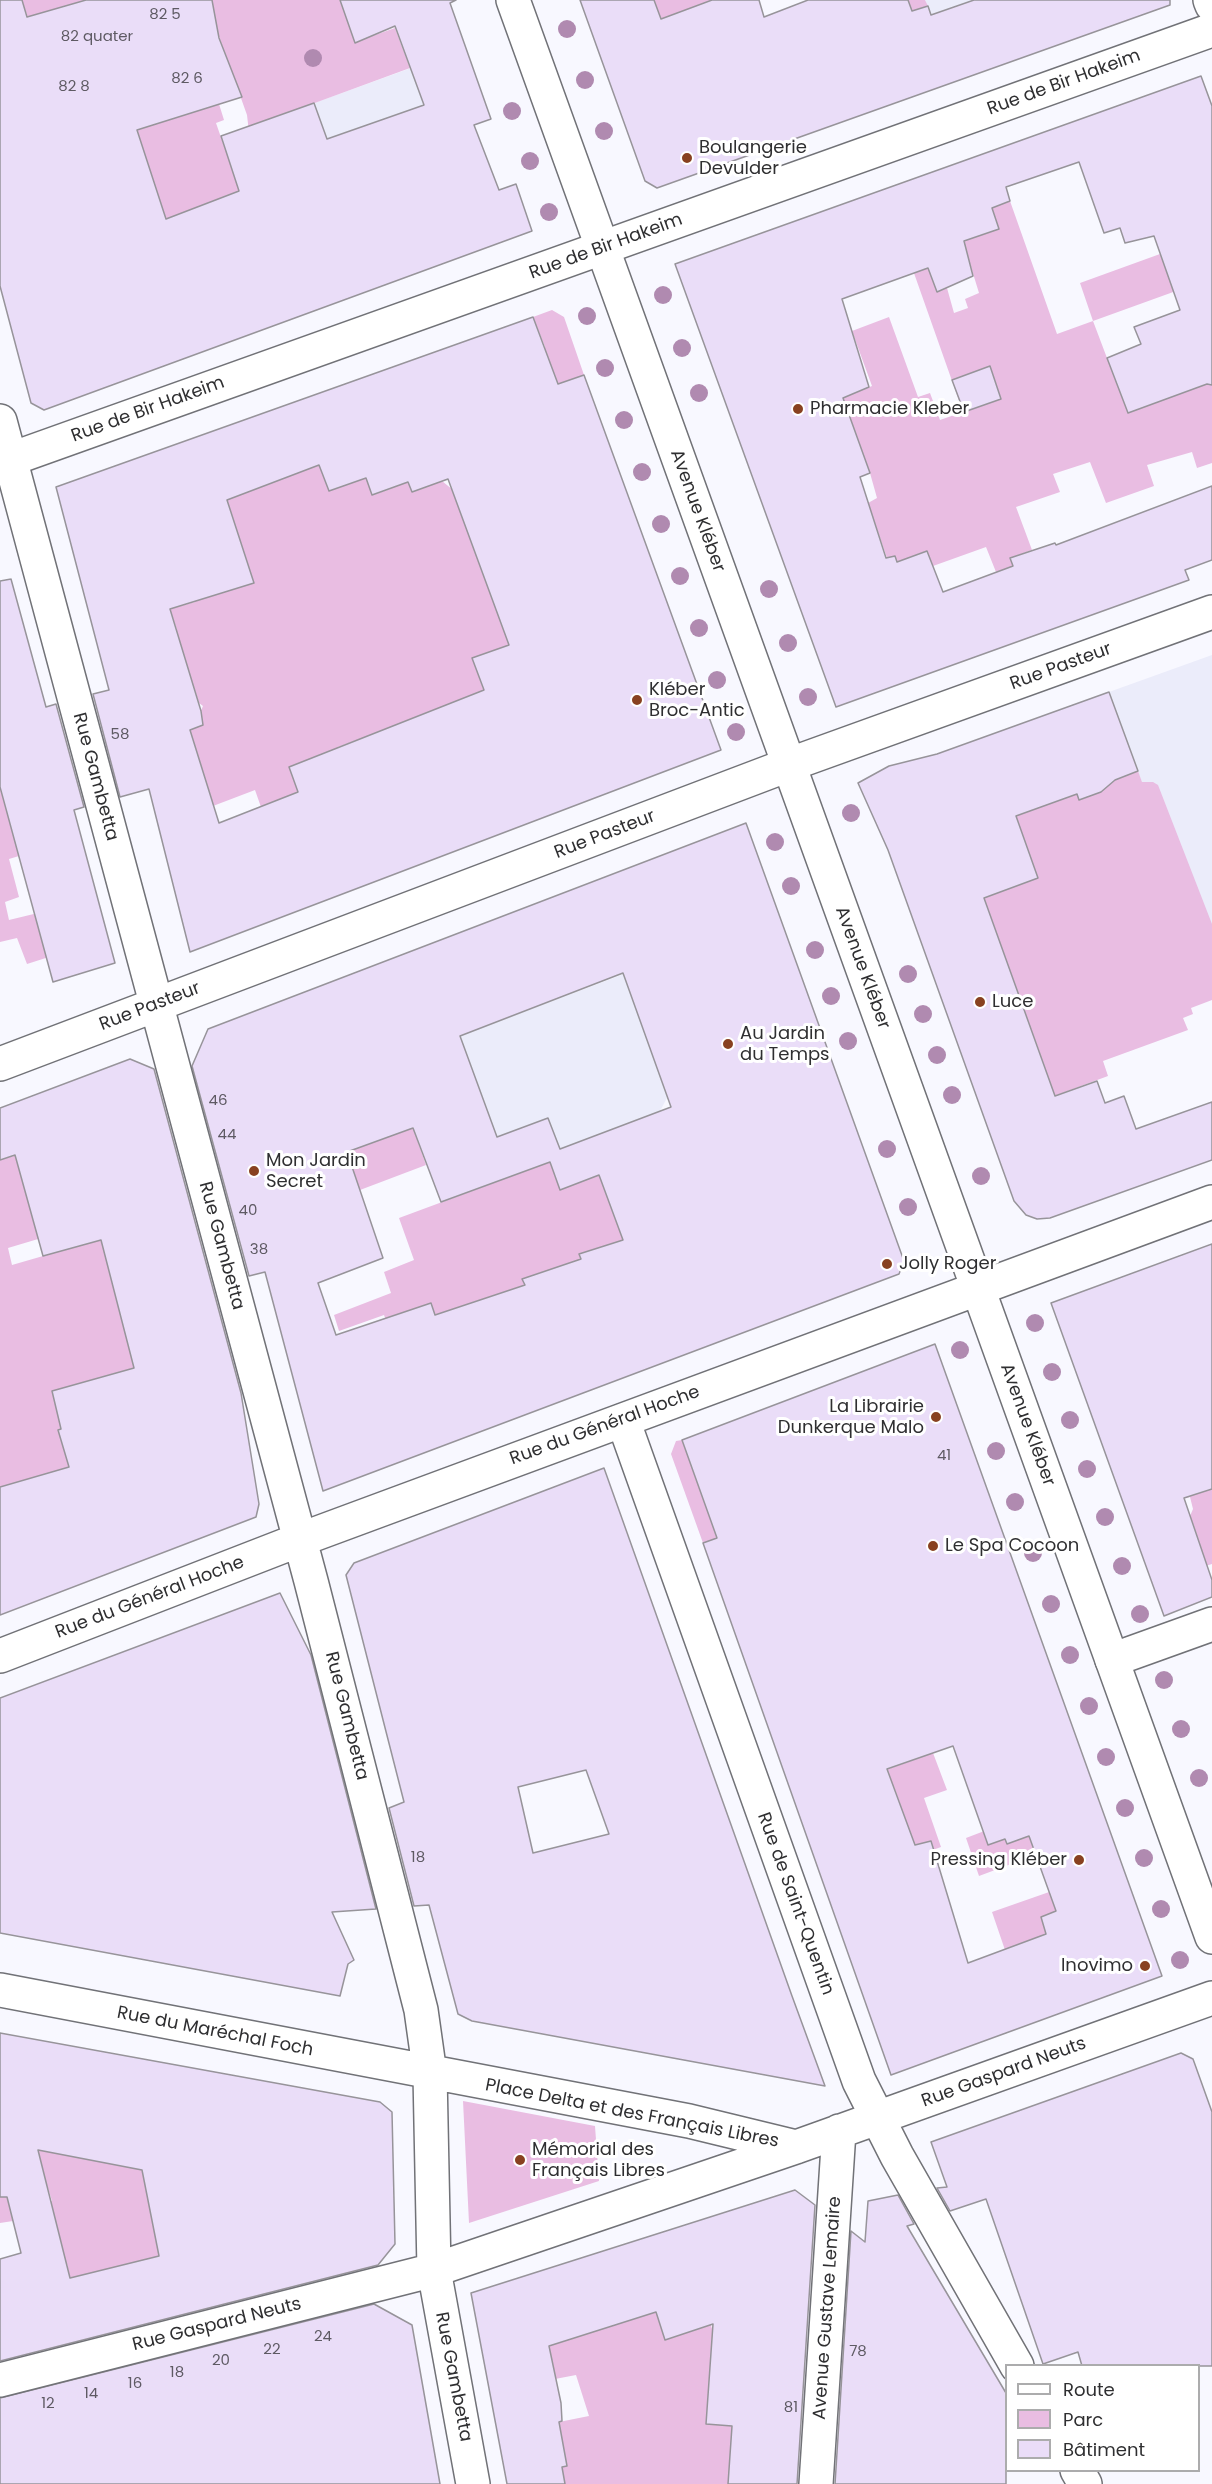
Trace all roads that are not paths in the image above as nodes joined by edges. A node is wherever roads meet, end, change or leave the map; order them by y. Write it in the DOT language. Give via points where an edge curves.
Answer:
graph roads {
  1 [pos="513,0"];
  2 [pos="1210,0"];
  3 [pos="1212,5"];
  4 [pos="1212,30"];
  5 [pos="602,248"];
  6 [pos="0,421"];
  7 [pos="5,462"];
  8 [pos="1212,612"];
  9 [pos="788,765"];
  10 [pos="156,1005"];
  11 [pos="0,1064"];
  12 [pos="1212,1202"];
  13 [pos="977,1287"];
  14 [pos="623,1420"];
  15 [pos="300,1540"];
  16 [pos="1212,1624"];
  17 [pos="0,1656"];
  18 [pos="1112,1660"];
  19 [pos="1212,1937"];
  20 [pos="0,1990"];
  21 [pos="1212,1998"];
  22 [pos="430,2074"];
  23 [pos="876,2118"];
  24 [pos="840,2132"];
  25 [pos="796,2147"];
  26 [pos="434,2270"];
  27 [pos="1016,2364"];
  28 [pos="0,2380"];
  29 [pos="473,2484"];
  30 [pos="816,2484"];
  1 -- 5 [label="street, Avenue Kléber"];
  2 -- 3 [label="street"];
  4 -- 5 [label="street, Rue de Bir Hakeim"];
  5 -- 7 [label="street, Rue de Bir Hakeim"];
  5 -- 9 [label="street, Avenue Kléber"];
  6 -- 7 [label="street, Rue Gambetta"];
  7 -- 10 [label="street, Rue Gambetta"];
  8 -- 9 [label="street, Rue Pasteur"];
  9 -- 10 [label="street, Rue Pasteur"];
  9 -- 13 [label="street, Avenue Kléber"];
  10 -- 11 [label="street, Rue Pasteur"];
  10 -- 15 [label="street, Rue Gambetta"];
  12 -- 13 [label="street, Rue du Général Hoche"];
  13 -- 14 [label="street, Rue du Général Hoche"];
  13 -- 18 [label="street, Avenue Kléber"];
  14 -- 15 [label="street, Rue du Général Hoche"];
  14 -- 23 [label="street, Rue de Saint-Quentin" via="855,2072"];
  15 -- 17 [label="street, Rue du Général Hoche"];
  15 -- 22 [label="street, Rue Gambetta" via="421,2010"];
  16 -- 18 [label="street"];
  18 -- 19 [label="street, Avenue Kléber"];
  20 -- 22 [label="street, Rue du Maréchal Foch"];
  21 -- 23 [label="street, Rue Gaspard Neuts"];
  22 -- 25 [label="street, Place Delta et des Français Libres" via="689,2121"];
  22 -- 26 [label="street"];
  23 -- 24 [label="street, Rue Gaspard Neuts"];
  23 -- 27 [label="street, Rue de Saint-Quentin"];
  24 -- 25 [label="street, Rue Gaspard Neuts"];
  24 -- 30 [label="street, Avenue Gustave Lemaire"];
  25 -- 26 [label="street, Place Delta et des Français Libres"];
  26 -- 28 [label="street, Rue Gaspard Neuts"];
  26 -- 29 [label="street, Rue Gambetta"];
}
